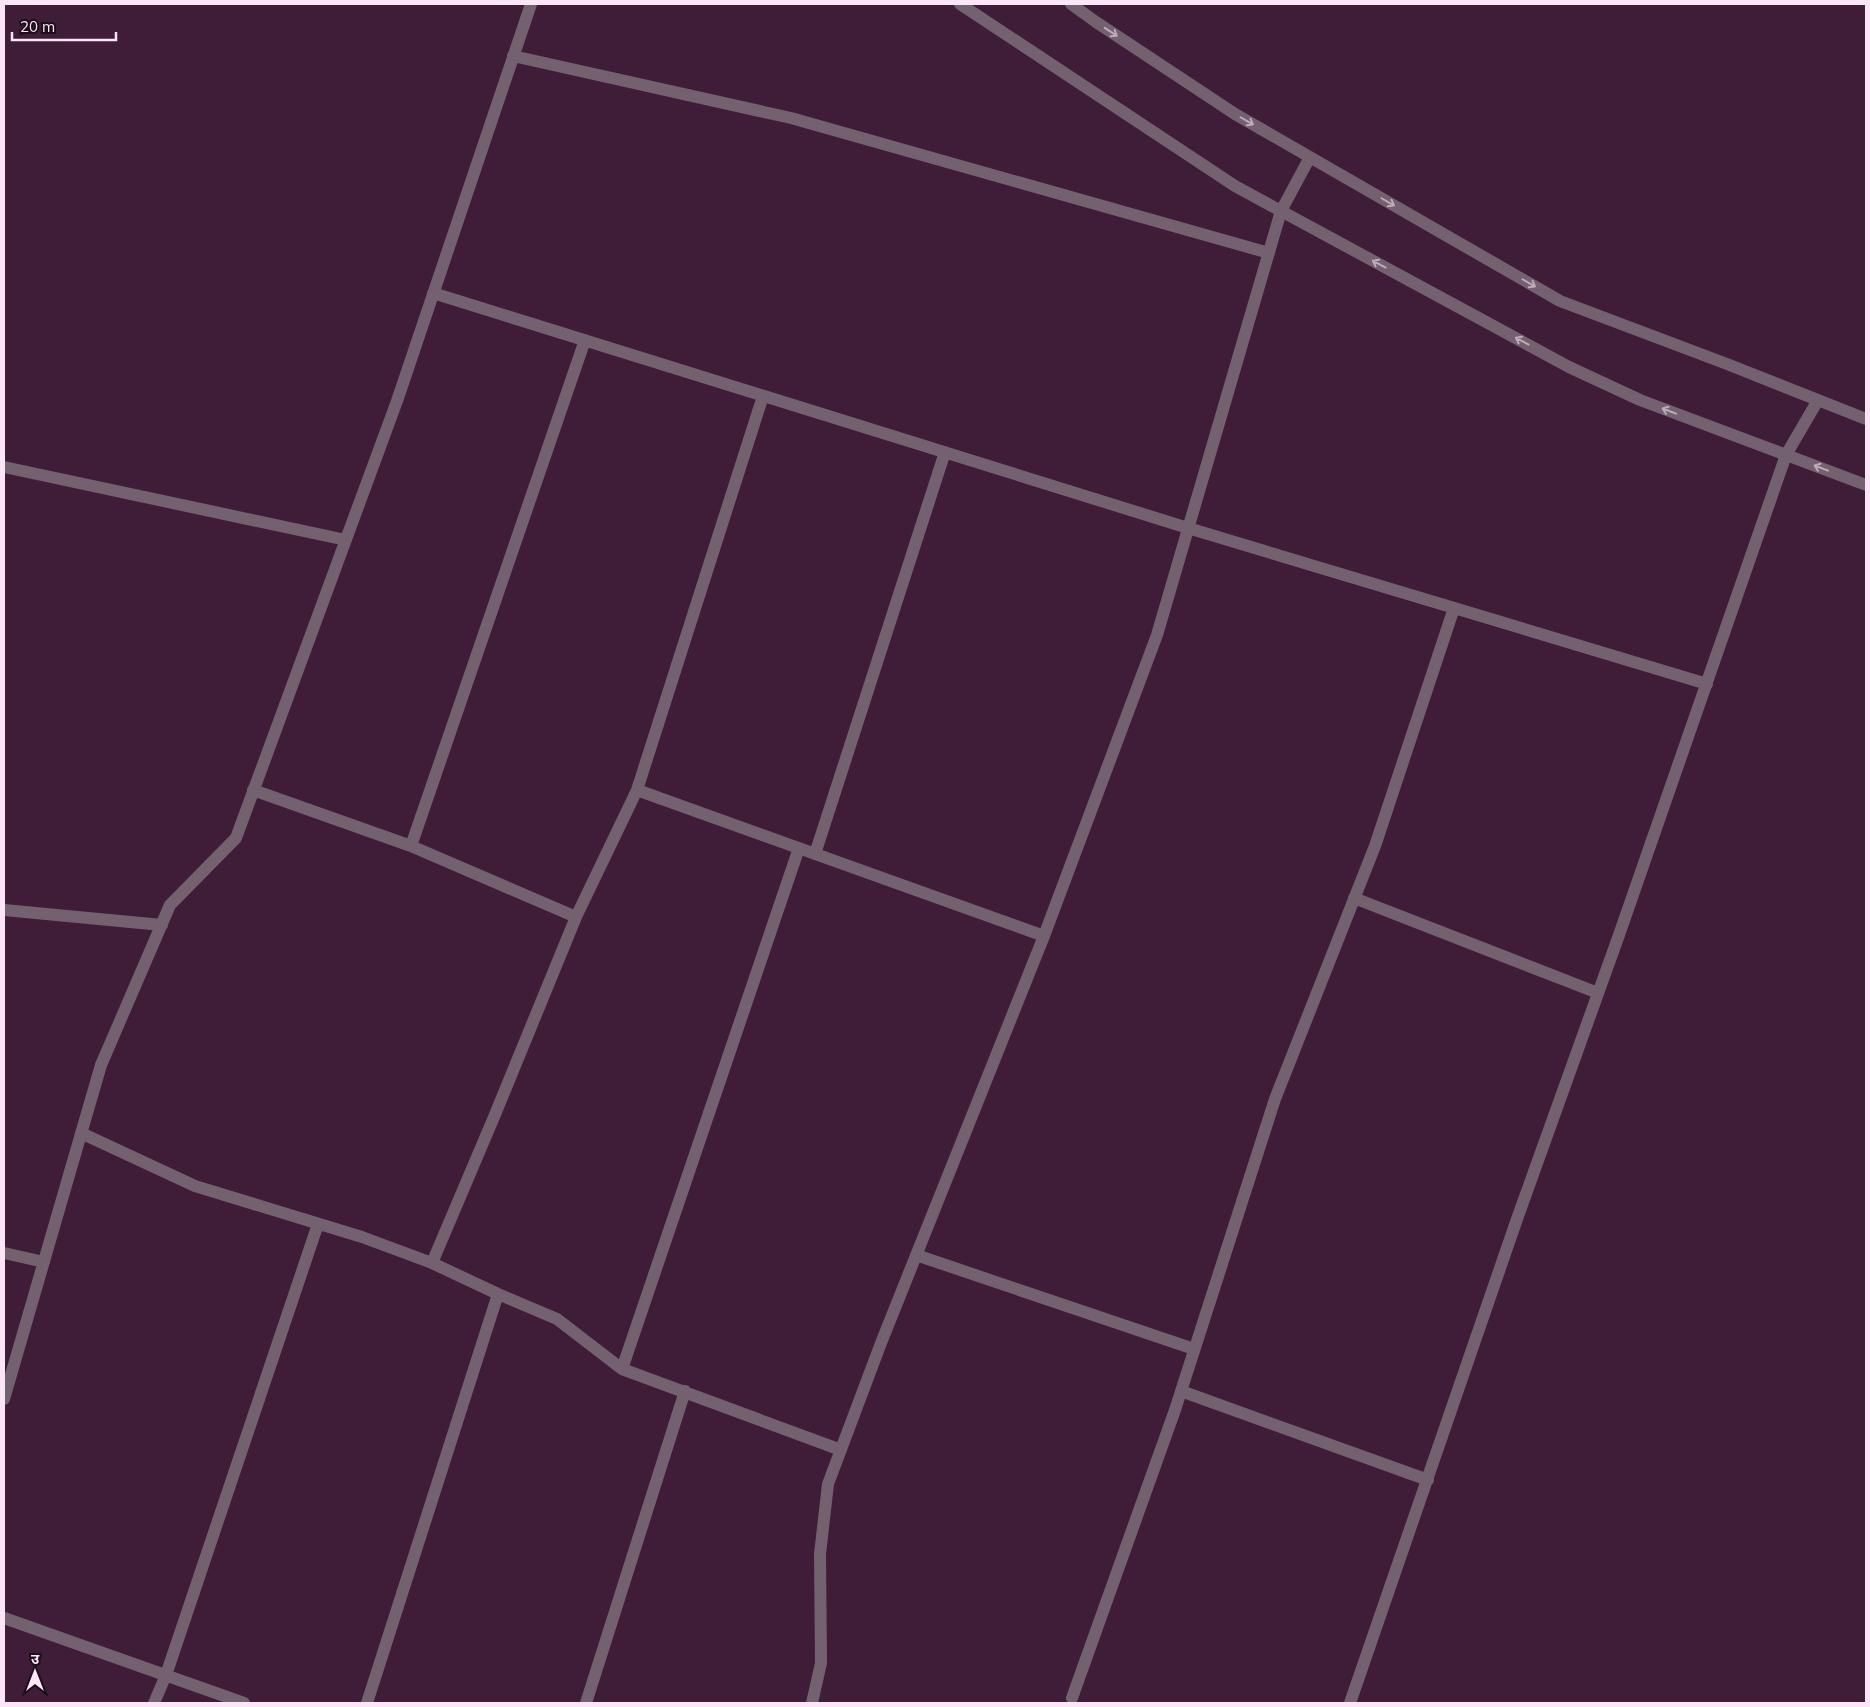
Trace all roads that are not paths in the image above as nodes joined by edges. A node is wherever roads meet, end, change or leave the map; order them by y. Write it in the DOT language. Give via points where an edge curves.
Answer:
graph roads {
  1 [pos="531,4"];
  2 [pos="960,4"];
  3 [pos="1072,4"];
  4 [pos="513,56"];
  5 [pos="1310,157"];
  6 [pos="1281,211"];
  7 [pos="1269,253"];
  8 [pos="433,293"];
  9 [pos="585,340"];
  10 [pos="763,396"];
  11 [pos="1818,400"];
  12 [pos="1866,419"];
  13 [pos="945,452"];
  14 [pos="1786,455"];
  15 [pos="4,467"];
  16 [pos="1866,485"];
  17 [pos="1188,528"];
  18 [pos="346,540"];
  19 [pos="1454,608"];
  20 [pos="1707,684"];
  21 [pos="253,790"];
  22 [pos="637,790"];
  23 [pos="411,846"];
  24 [pos="798,848"];
  25 [pos="815,854"];
  26 [pos="1354,898"];
  27 [pos="4,910"];
  28 [pos="576,917"];
  29 [pos="162,925"];
  30 [pos="1044,936"];
  31 [pos="1598,993"];
  32 [pos="82,1133"];
  33 [pos="318,1224"];
  34 [pos="4,1252"];
  35 [pos="916,1255"];
  36 [pos="44,1262"];
  37 [pos="432,1263"];
  38 [pos="498,1294"];
  39 [pos="1194,1349"];
  40 [pos="622,1368"];
  41 [pos="685,1392"];
  42 [pos="1181,1392"];
  43 [pos="4,1399"];
  44 [pos="841,1450"];
  45 [pos="1428,1480"];
  46 [pos="4,1618"];
  47 [pos="166,1676"];
  48 [pos="1072,1698"];
  49 [pos="154,1703"];
  50 [pos="244,1703"];
  51 [pos="367,1703"];
  52 [pos="586,1703"];
  53 [pos="812,1703"];
  54 [pos="1350,1703"];
  1 -- 4 [label="street"];
  2 -- 6 [label="street" via="1236,186"];
  3 -- 5 [label="street, one-way" via="1235,114"];
  4 -- 7 [label="street" via="791,118"];
  4 -- 8 [label="street"];
  5 -- 6 [label="street"];
  5 -- 11 [label="street, one-way" via="1560,301"];
  6 -- 7 [label="street"];
  14 -- 6 [label="street, one-way" via="1640,400 1569,367"];
  7 -- 17 [label="street"];
  8 -- 9 [label="street"];
  8 -- 18 [label="street"];
  9 -- 10 [label="street"];
  9 -- 23 [label="street"];
  10 -- 13 [label="street"];
  10 -- 22 [label="street"];
  11 -- 12 [label="street"];
  11 -- 14 [label="street"];
  13 -- 17 [label="street"];
  13 -- 25 [label="street"];
  16 -- 14 [label="street, one-way"];
  14 -- 20 [label="street"];
  15 -- 18 [label="street"];
  17 -- 19 [label="street"];
  17 -- 30 [label="street" via="1156,635"];
  18 -- 21 [label="street"];
  19 -- 20 [label="street"];
  19 -- 26 [label="street" via="1375,846"];
  20 -- 31 [label="street"];
  21 -- 23 [label="street"];
  21 -- 29 [label="street" via="236,838 170,905"];
  22 -- 24 [label="street"];
  22 -- 28 [label="street"];
  23 -- 28 [label="street"];
  24 -- 25 [label="street"];
  24 -- 40 [label="street"];
  25 -- 30 [label="street"];
  26 -- 31 [label="street"];
  26 -- 39 [label="street" via="1275,1099"];
  27 -- 29 [label="street"];
  28 -- 37 [label="street"];
  29 -- 32 [label="street" via="102,1065"];
  30 -- 35 [label="street"];
  31 -- 45 [label="street" via="1516,1218"];
  32 -- 33 [label="street" via="195,1186"];
  32 -- 36 [label="street"];
  33 -- 37 [label="street"];
  33 -- 47 [label="street"];
  34 -- 36 [label="street"];
  35 -- 39 [label="street"];
  35 -- 44 [label="street"];
  36 -- 43 [label="street"];
  37 -- 38 [label="street"];
  38 -- 40 [label="street" via="558,1319"];
  38 -- 51 [label="street"];
  39 -- 42 [label="street"];
  40 -- 41 [label="street"];
  41 -- 44 [label="street"];
  41 -- 52 [label="street"];
  42 -- 45 [label="street"];
  42 -- 48 [label="street"];
  44 -- 53 [label="street" via="828,1484 820,1554 820,1663"];
  45 -- 54 [label="street"];
  46 -- 47 [label="street"];
  47 -- 49 [label="street"];
  47 -- 50 [label="street"];
}
